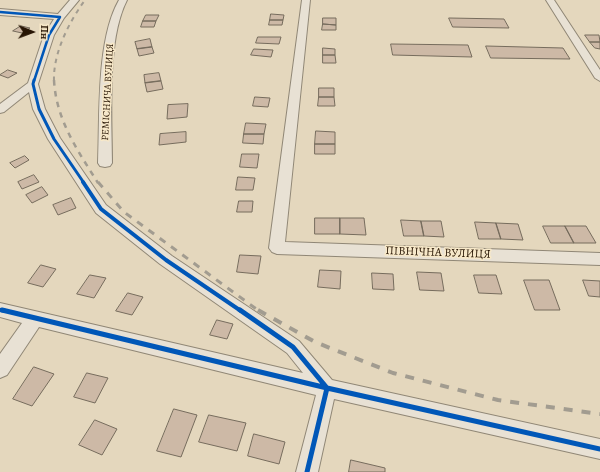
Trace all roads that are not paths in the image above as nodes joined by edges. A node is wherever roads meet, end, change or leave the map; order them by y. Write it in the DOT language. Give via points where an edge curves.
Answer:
graph roads {
  1 [pos="75,0"];
  2 [pos="123,0"];
  3 [pos="306,0"];
  4 [pos="550,0"];
  5 [pos="0,12"];
  6 [pos="60,17"];
  7 [pos="600,78"];
  8 [pos="33,84"];
  9 [pos="0,110"];
  10 [pos="105,163"];
  11 [pos="600,259"];
  12 [pos="0,310"];
  13 [pos="35,319"];
  14 [pos="0,369"];
  15 [pos="327,388"];
  16 [pos="600,449"];
  17 [pos="307,472"];
  1 -- 6 [label="street"];
  2 -- 10 [label="street, РЕМІСНИЧА ВУЛИЦЯ" via="116,13 110,42"];
  3 -- 11 [label="street, ПІВНІЧНА ВУЛИЦЯ" via="277,248"];
  4 -- 7 [label="street"];
  5 -- 6 [label="street"];
  6 -- 8 [label="street" via="49,35"];
  8 -- 9 [label="street"];
  8 -- 15 [label="street" via="39,109 54,139 101,209 166,260 294,347"];
  12 -- 13 [label="street"];
  13 -- 14 [label="street"];
  13 -- 15 [label="street"];
  15 -- 16 [label="street"];
  15 -- 17 [label="street"];
}
